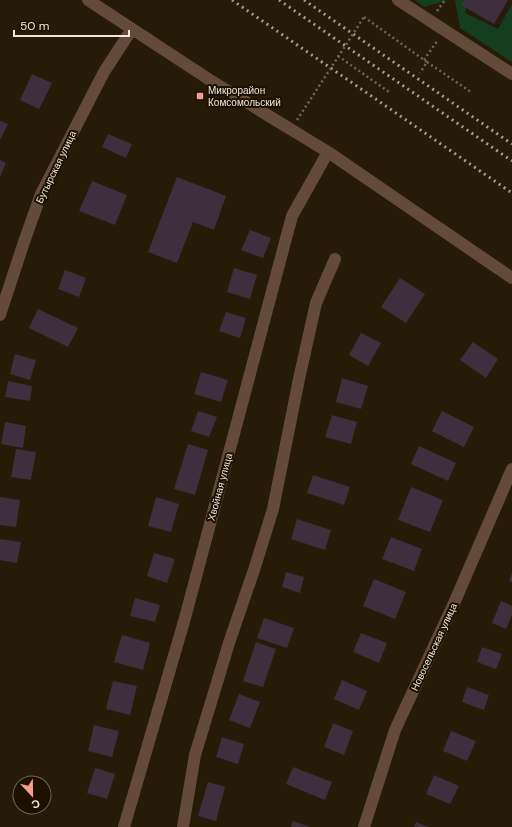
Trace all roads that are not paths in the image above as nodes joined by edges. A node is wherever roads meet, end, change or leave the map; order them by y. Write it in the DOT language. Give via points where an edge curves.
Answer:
graph roads {
  1 [pos="88,0"];
  2 [pos="398,0"];
  3 [pos="132,29"];
  4 [pos="512,74"];
  5 [pos="328,152"];
  6 [pos="335,259"];
  7 [pos="512,278"];
  8 [pos="0,315"];
  9 [pos="512,469"];
  10 [pos="124,827"];
  11 [pos="183,827"];
  12 [pos="364,827"];
  1 -- 3 [label="street"];
  2 -- 4 [label="street"];
  3 -- 5 [label="street"];
  3 -- 8 [label="street, Бутырская улица" via="104,72 41,194"];
  5 -- 7 [label="street"];
  5 -- 10 [label="street, Хвойная улица" via="292,216 185,618"];
  6 -- 11 [label="street" via="316,303 273,509 195,754"];
  9 -- 12 [label="street, Новосельская улица" via="456,601 395,730"];
}
